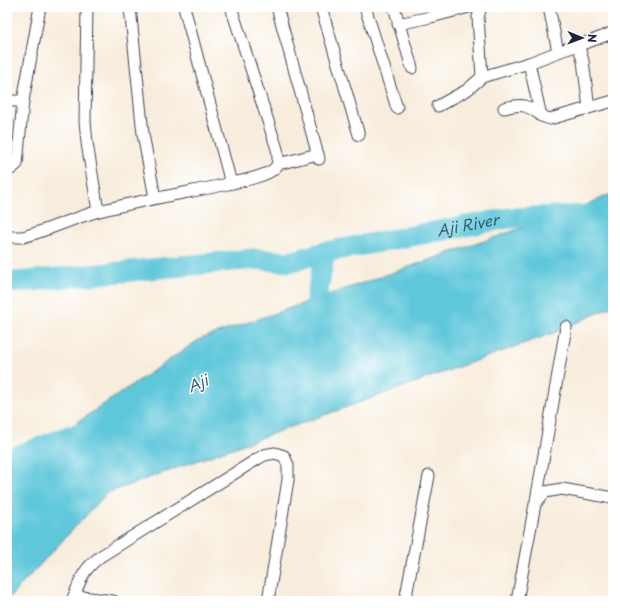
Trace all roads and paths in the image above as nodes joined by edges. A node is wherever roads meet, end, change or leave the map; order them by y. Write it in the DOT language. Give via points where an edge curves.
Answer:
graph roads {
  1 [pos="40,7"];
  2 [pos="87,7"];
  3 [pos="130,7"];
  4 [pos="184,7"];
  5 [pos="231,7"];
  6 [pos="277,7"];
  7 [pos="321,7"];
  8 [pos="365,7"];
  9 [pos="394,7"];
  10 [pos="470,7"];
  11 [pos="481,7"];
  12 [pos="549,7"];
  13 [pos="398,24"];
  14 [pos="613,32"];
  15 [pos="578,44"];
  16 [pos="558,52"];
  17 [pos="529,63"];
  18 [pos="412,68"];
  19 [pos="482,77"];
  20 [pos="7,101"];
  21 [pos="23,101"];
  22 [pos="613,101"];
  23 [pos="438,106"];
  24 [pos="397,108"];
  25 [pos="504,108"];
  26 [pos="588,108"];
  27 [pos="541,116"];
  28 [pos="359,135"];
  29 [pos="278,164"];
  30 [pos="7,170"];
  31 [pos="231,183"];
  32 [pos="155,198"];
  33 [pos="98,212"];
  34 [pos="7,237"];
  35 [pos="566,327"];
  36 [pos="429,476"];
  37 [pos="613,498"];
  38 [pos="536,504"];
  39 [pos="73,598"];
  40 [pos="113,601"];
  41 [pos="268,601"];
  42 [pos="405,601"];
  43 [pos="517,601"];
  1 -- 21 [label="street"];
  2 -- 33 [label="street" via="85,121"];
  3 -- 32 [label="street" via="143,134"];
  4 -- 31 [label="street"];
  5 -- 29 [label="street" via="277,149"];
  6 -- 29 [label="street" via="318,157"];
  7 -- 28 [label="street"];
  8 -- 24 [label="street"];
  9 -- 13 [label="street"];
  10 -- 13 [label="street"];
  11 -- 19 [label="street" via="478,17"];
  12 -- 16 [label="street"];
  13 -- 18 [label="street"];
  14 -- 15 [label="street"];
  15 -- 16 [label="street"];
  15 -- 26 [label="street" via="583,61"];
  16 -- 17 [label="street"];
  17 -- 19 [label="street"];
  17 -- 27 [label="street"];
  19 -- 23 [label="street" via="467,90"];
  20 -- 21 [label="street"];
  21 -- 30 [label="street" via="17,164"];
  22 -- 26 [label="street"];
  25 -- 27 [label="street" via="525,106"];
  26 -- 27 [label="street" via="550,119"];
  29 -- 31 [label="street" via="268,173"];
  31 -- 32 [label="street"];
  32 -- 33 [label="street"];
  33 -- 34 [label="street" via="23,237"];
  35 -- 38 [label="street"];
  36 -- 42 [label="street"];
  37 -- 38 [label="street" via="562,489 544,492"];
  38 -- 43 [label="street"];
  39 -- 40 [label="street"];
  39 -- 41 [label="street" via="84,573 101,556 264,455 275,453 284,456 286,460 288,480"];
}
